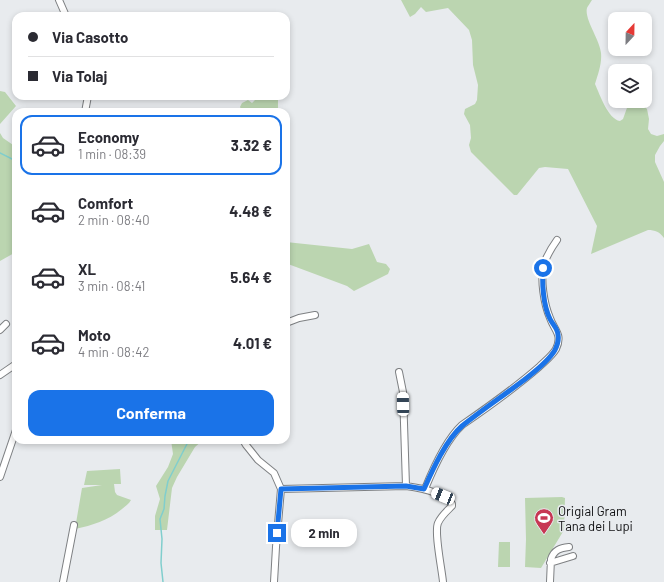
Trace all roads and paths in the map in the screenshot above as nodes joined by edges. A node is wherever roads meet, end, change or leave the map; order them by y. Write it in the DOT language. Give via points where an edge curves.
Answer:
graph roads {
  1 [pos="59,0"];
  2 [pos="64,12"];
  3 [pos="558,240"];
  4 [pos="315,315"];
  5 [pos="290,321"];
  6 [pos="6,324"];
  7 [pos="0,330"];
  8 [pos="12,367"];
  9 [pos="399,372"];
  10 [pos="0,375"];
  11 [pos="12,442"];
  12 [pos="245,444"];
  13 [pos="0,477"];
  14 [pos="406,486"];
  15 [pos="281,489"];
  16 [pos="424,489"];
  17 [pos="74,525"];
  18 [pos="569,547"];
  19 [pos="573,556"];
  20 [pos="550,563"];
  21 [pos="63,582"];
  22 [pos="274,582"];
  23 [pos="443,582"];
  24 [pos="550,582"];
  1 -- 2 [label="street"];
  3 -- 16 [label="street" via="544,262 543,279 545,302 558,335 556,350 533,373 455,432"];
  4 -- 5 [label="street"];
  6 -- 7 [label="street"];
  8 -- 10 [label="street"];
  9 -- 14 [label="street" via="403,392"];
  11 -- 13 [label="street"];
  12 -- 15 [label="street" via="258,460 274,473"];
  14 -- 15 [label="street"];
  14 -- 16 [label="street"];
  15 -- 22 [label="street"];
  16 -- 23 [label="street" via="443,496 452,504 437,526"];
  17 -- 21 [label="street"];
  18 -- 20 [label="street" via="557,550"];
  19 -- 20 [label="street"];
  20 -- 24 [label="street"];
}
